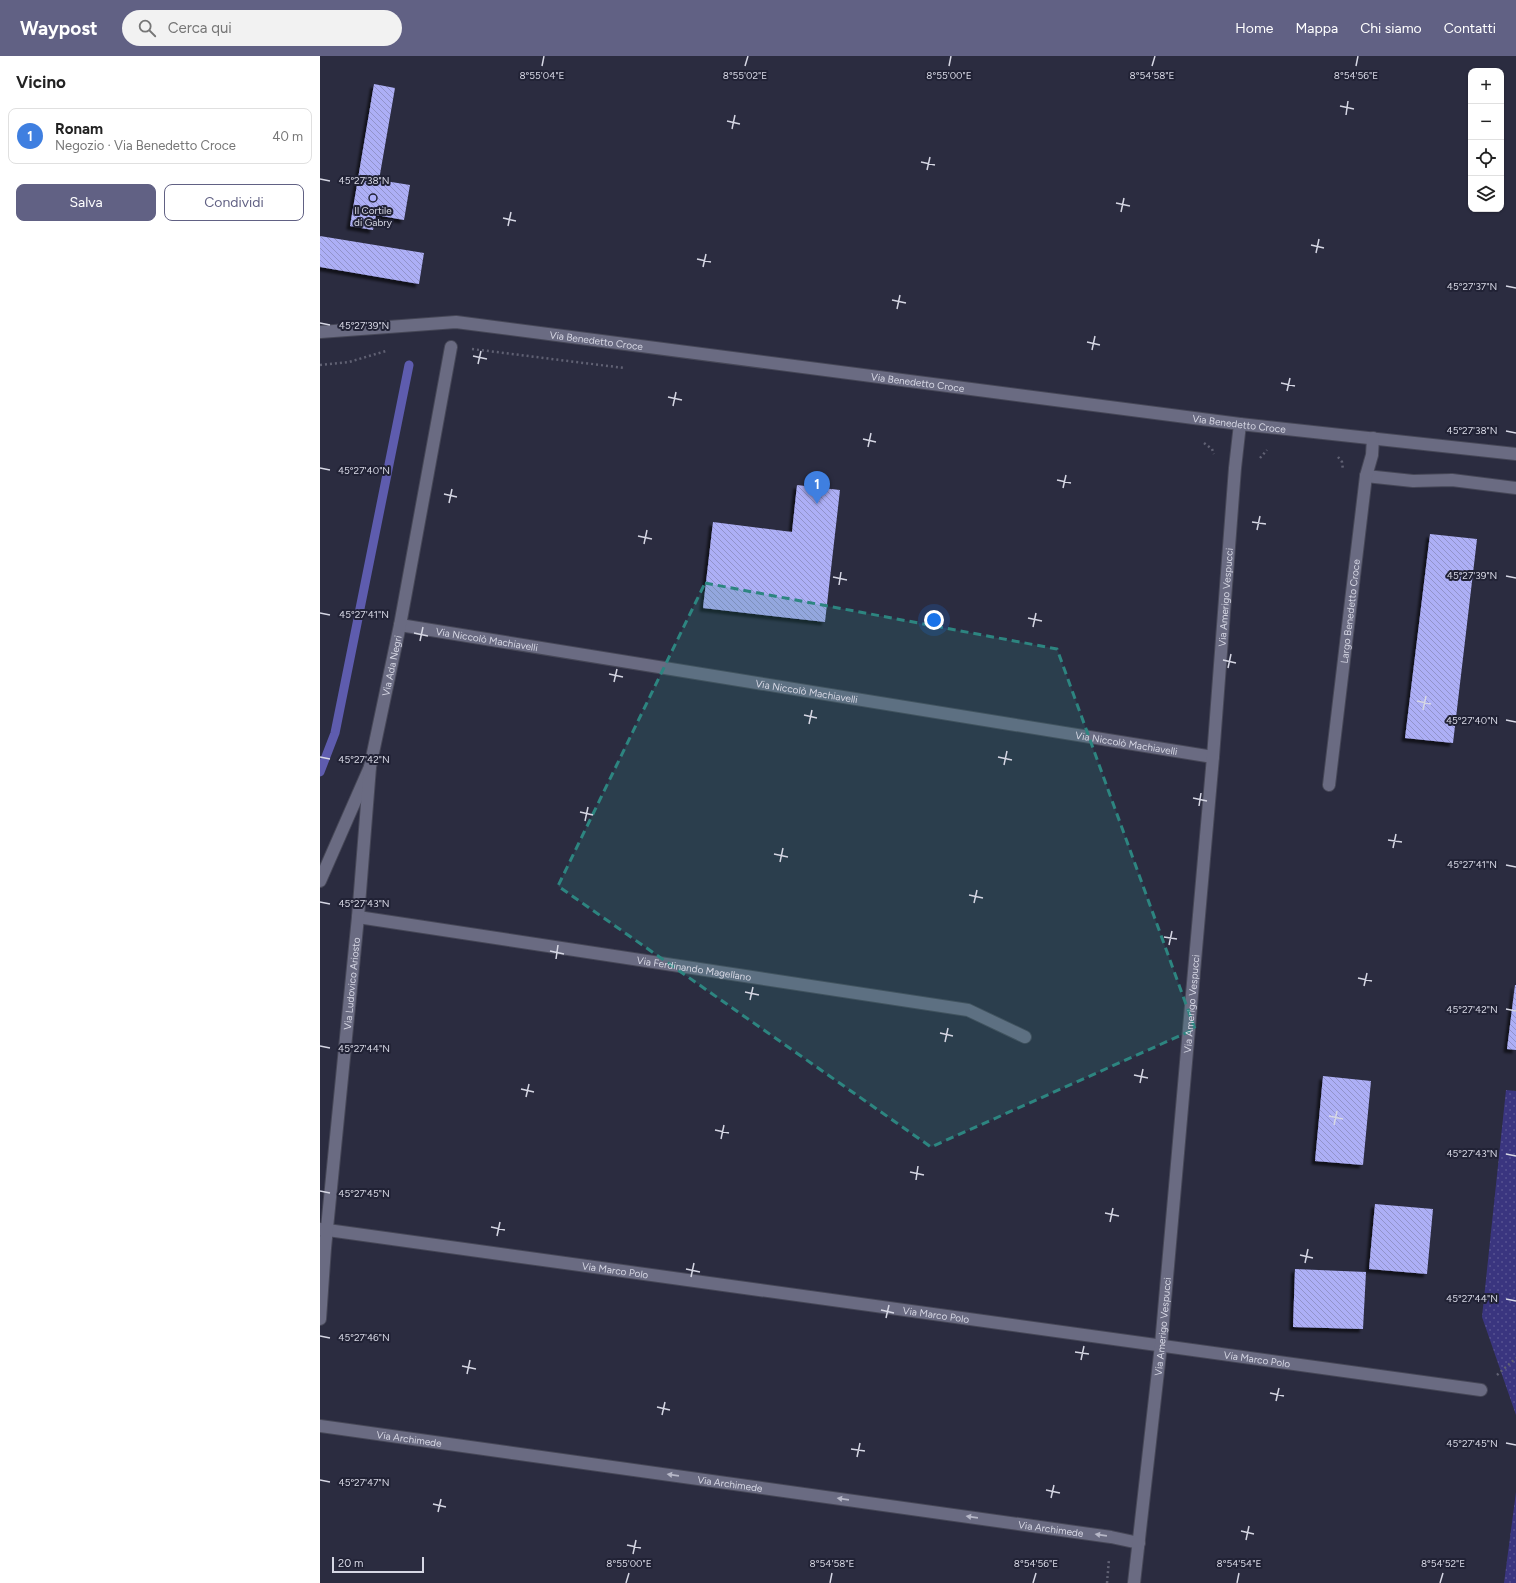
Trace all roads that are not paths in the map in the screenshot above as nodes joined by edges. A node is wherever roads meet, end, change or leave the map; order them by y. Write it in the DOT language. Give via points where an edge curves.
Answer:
graph roads {
  1 [pos="320,332"];
  2 [pos="451,347"];
  3 [pos="1240,424"];
  4 [pos="1373,438"];
  5 [pos="1516,454"];
  6 [pos="1366,476"];
  7 [pos="1516,488"];
  8 [pos="400,625"];
  9 [pos="1213,757"];
  10 [pos="370,767"];
  11 [pos="1329,785"];
  12 [pos="320,881"];
  13 [pos="358,917"];
  14 [pos="1025,1037"];
  15 [pos="324,1230"];
  16 [pos="320,1318"];
  17 [pos="1161,1345"];
  18 [pos="1481,1390"];
  19 [pos="320,1426"];
  20 [pos="1139,1542"];
  21 [pos="1134,1583"];
  1 -- 3 [label="street, Via Benedetto Croce" via="456,322"];
  2 -- 8 [label="street, Via Ada Negri"];
  3 -- 4 [label="street, Via Benedetto Croce"];
  3 -- 9 [label="street, Via Amerigo Vespucci"];
  4 -- 5 [label="street, Via Benedetto Croce"];
  4 -- 6 [label="street, Largo Benedetto Croce" via="1372,455"];
  6 -- 7 [label="street" via="1413,481 1452,480"];
  6 -- 11 [label="street, Largo Benedetto Croce"];
  8 -- 9 [label="street, Via Niccolò Machiavelli"];
  8 -- 10 [label="street, Via Ada Negri"];
  9 -- 17 [label="street, Via Amerigo Vespucci"];
  10 -- 12 [label="street, Via Ada Negri"];
  10 -- 13 [label="street, Via Ludovico Ariosto"];
  13 -- 14 [label="street, Via Ferdinando Magellano" via="968,1010"];
  13 -- 15 [label="street, Via Ludovico Ariosto"];
  15 -- 16 [label="street, Via Ludovico Ariosto"];
  15 -- 17 [label="street, Via Marco Polo"];
  17 -- 18 [label="street, Via Marco Polo"];
  17 -- 20 [label="street, Via Amerigo Vespucci"];
  20 -- 19 [label="street, Via Archimede, one-way" via="1111,1536"];
  20 -- 21 [label="street, Via Amerigo Vespucci"];
}
